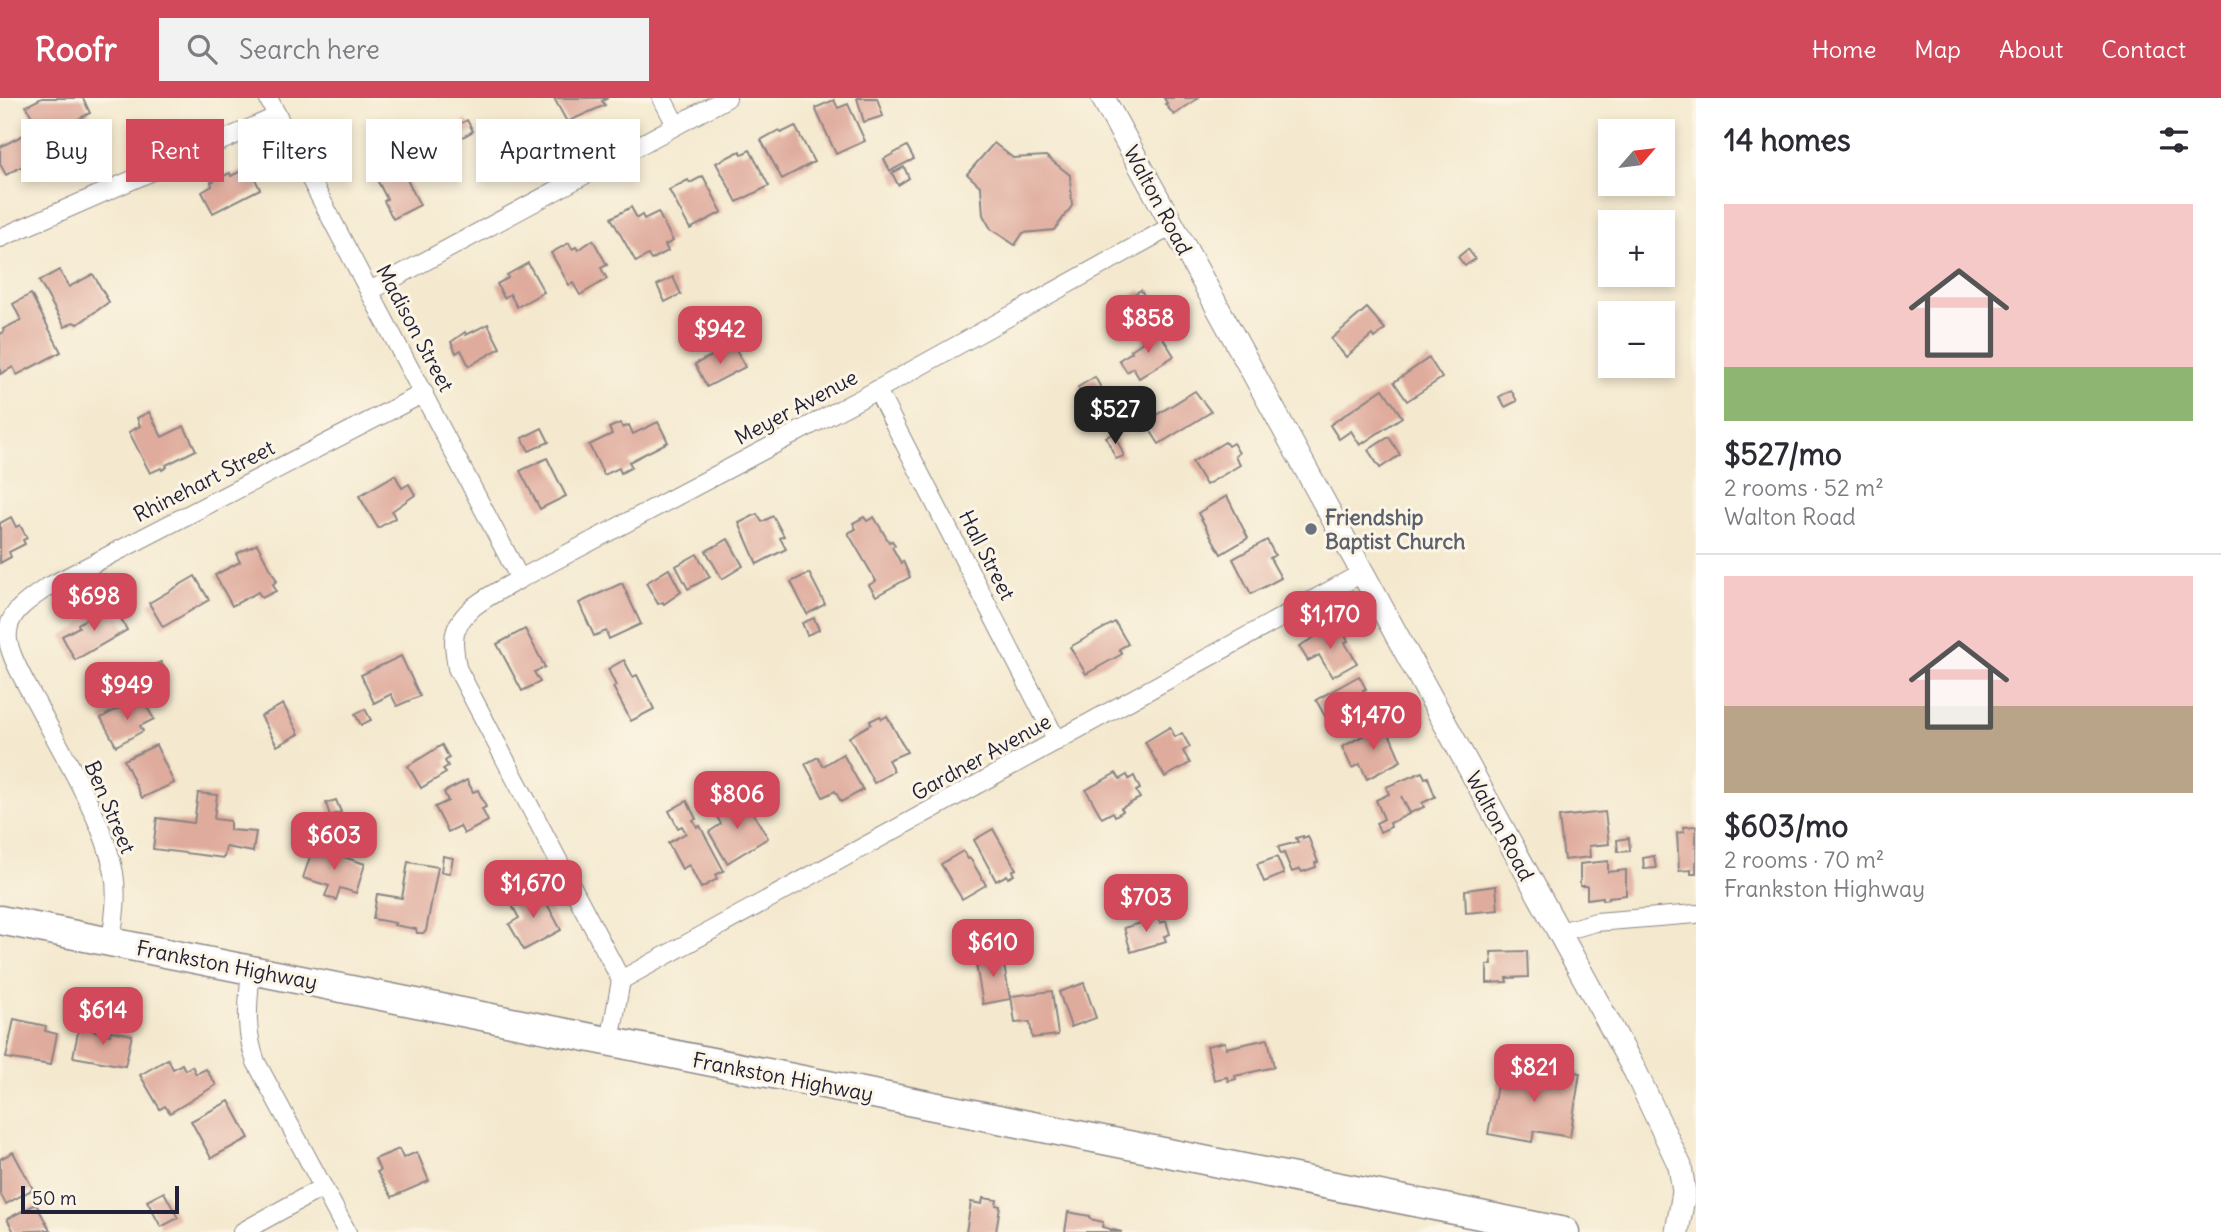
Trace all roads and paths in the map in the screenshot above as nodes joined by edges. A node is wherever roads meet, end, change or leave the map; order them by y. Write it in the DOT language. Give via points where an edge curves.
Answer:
graph roads {
  1 [pos="268,98"];
  2 [pos="662,98"];
  3 [pos="727,98"];
  4 [pos="1103,98"];
  5 [pos="278,116"];
  6 [pos="677,125"];
  7 [pos="1172,226"];
  8 [pos="0,238"];
  9 [pos="370,291"];
  10 [pos="877,390"];
  11 [pos="424,393"];
  12 [pos="1362,572"];
  13 [pos="520,579"];
  14 [pos="10,619"];
  15 [pos="1057,741"];
  16 [pos="1696,914"];
  17 [pos="0,920"];
  18 [pos="1558,933"];
  19 [pos="111,942"];
  20 [pos="251,969"];
  21 [pos="621,980"];
  22 [pos="610,1042"];
  23 [pos="323,1187"];
  24 [pos="242,1232"];
  25 [pos="347,1232"];
  26 [pos="1565,1232"];
  27 [pos="1677,1232"];
  1 -- 5 [label="street, Madison Street"];
  2 -- 6 [label="street"];
  3 -- 6 [label="street"];
  4 -- 7 [label="street, Walton Road"];
  5 -- 8 [label="street"];
  5 -- 9 [label="street, Madison Street"];
  6 -- 9 [label="street"];
  7 -- 10 [label="street, Meyer Avenue"];
  7 -- 12 [label="street, Walton Road"];
  9 -- 11 [label="street, Madison Street"];
  10 -- 13 [label="street, Meyer Avenue"];
  10 -- 15 [label="street, Hall Street"];
  11 -- 13 [label="street, Madison Street"];
  11 -- 14 [label="street, Rhinehart Street" via="46,588"];
  12 -- 15 [label="street, Gardner Avenue"];
  12 -- 18 [label="street, Walton Road"];
  13 -- 21 [label="street, Meyer Avenue" via="464,616 454,638 457,668"];
  14 -- 19 [label="street, Ben Street" via="8,641 22,675 106,844 115,891"];
  15 -- 21 [label="street, Gardner Avenue"];
  16 -- 18 [label="street" via="1596,922"];
  17 -- 19 [label="main road, Frankston Highway"];
  18 -- 27 [label="street, Walton Road" via="1680,1166 1684,1192"];
  19 -- 20 [label="main road, Frankston Highway"];
  20 -- 22 [label="main road, Frankston Highway"];
  20 -- 23 [label="street" via="250,1045"];
  21 -- 22 [label="street"];
  22 -- 26 [label="main road, Frankston Highway"];
  23 -- 24 [label="street"];
  23 -- 25 [label="street"];
}
